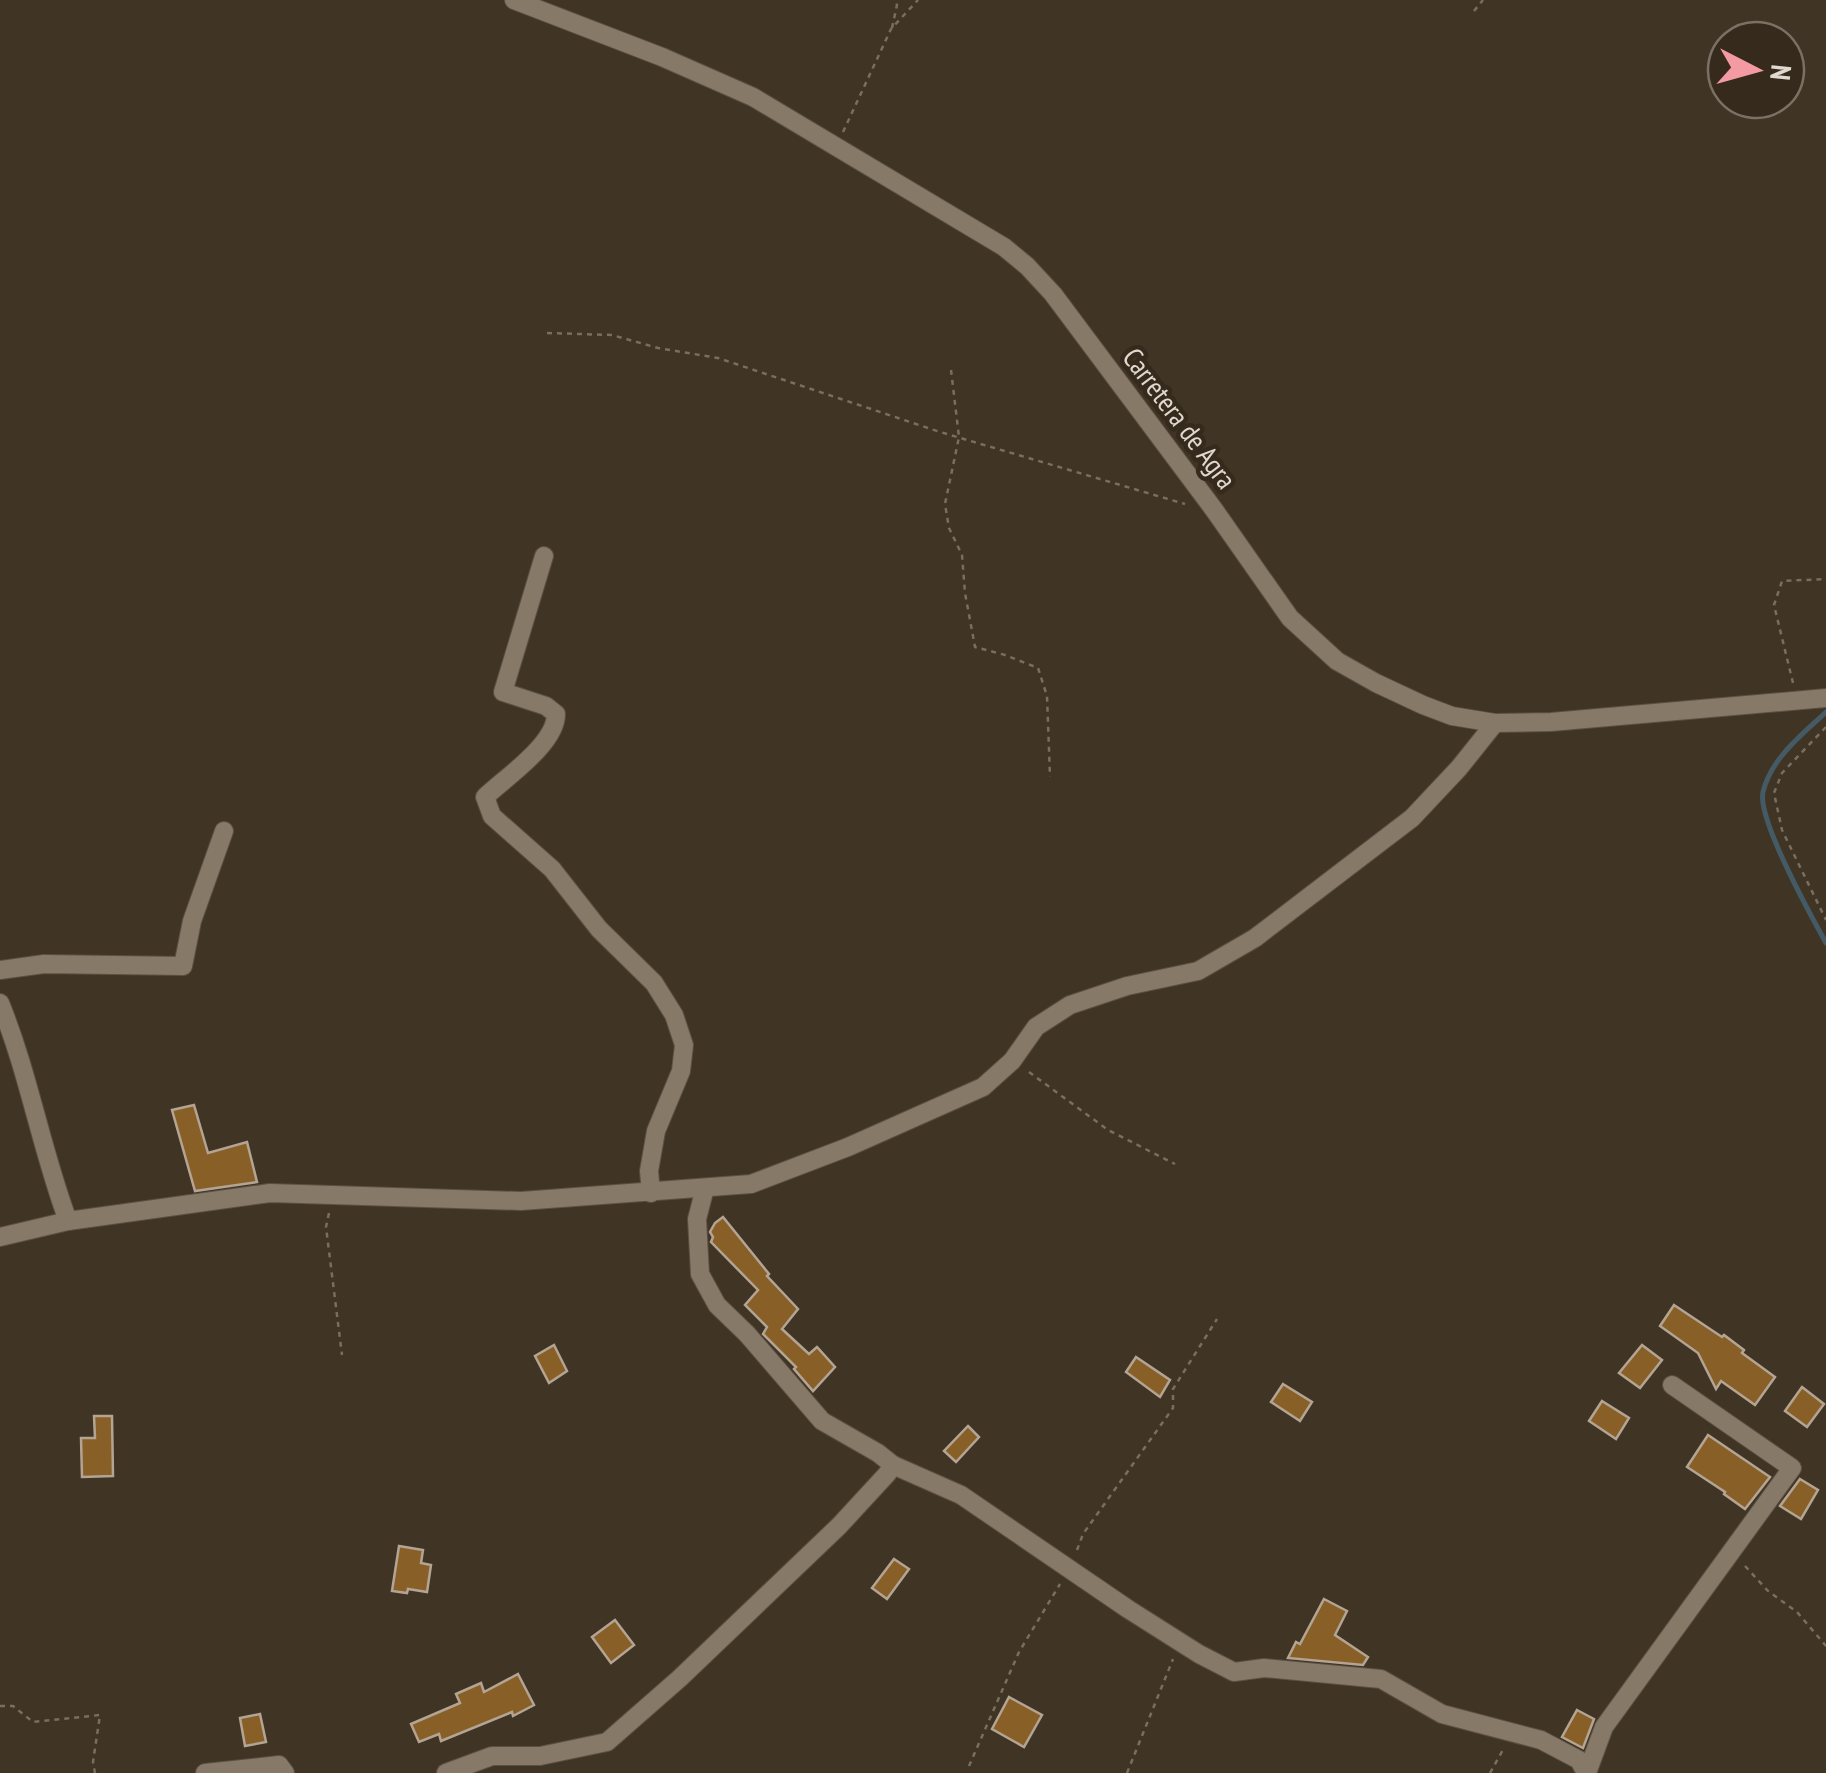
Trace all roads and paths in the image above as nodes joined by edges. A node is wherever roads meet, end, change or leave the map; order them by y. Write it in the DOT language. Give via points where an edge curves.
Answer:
graph roads {
  1 [pos="514,0"];
  2 [pos="895,0"];
  3 [pos="918,0"];
  4 [pos="1483,0"];
  5 [pos="1474,11"];
  6 [pos="892,29"];
  7 [pos="837,146"];
  8 [pos="547,333"];
  9 [pos="950,370"];
  10 [pos="959,437"];
  11 [pos="1215,511"];
  12 [pos="544,556"];
  13 [pos="1826,578"];
  14 [pos="1826,698"];
  15 [pos="1796,699"];
  16 [pos="1495,723"];
  17 [pos="1826,726"];
  18 [pos="1050,777"];
  19 [pos="224,831"];
  20 [pos="1826,920"];
  21 [pos="0,970"];
  22 [pos="0,1003"];
  23 [pos="1012,1061"];
  24 [pos="1175,1164"];
  25 [pos="705,1188"];
  26 [pos="650,1193"];
  27 [pos="346,1195"];
  28 [pos="68,1221"];
  29 [pos="0,1237"];
  30 [pos="1217,1319"];
  31 [pos="342,1355"];
  32 [pos="1672,1385"];
  33 [pos="893,1465"];
  34 [pos="1732,1552"];
  35 [pos="1070,1567"];
  36 [pos="1174,1638"];
  37 [pos="1826,1646"];
  38 [pos="0,1706"];
  39 [pos="1512,1733"];
  40 [pos="970,1766"];
  41 [pos="95,1773"];
  42 [pos="205,1773"];
  43 [pos="285,1773"];
  44 [pos="446,1773"];
  45 [pos="1127,1773"];
  46 [pos="1490,1773"];
  47 [pos="1586,1773"];
  1 -- 7 [label="street, Carretera de Agra" via="713,79"];
  2 -- 6 [label="path"];
  3 -- 6 [label="path"];
  4 -- 5 [label="path"];
  6 -- 7 [label="path"];
  7 -- 11 [label="street, Carretera de Agra" via="1027,266"];
  8 -- 10 [label="path" via="612,335 718,358"];
  9 -- 10 [label="path"];
  10 -- 11 [label="path"];
  10 -- 18 [label="path" via="945,504 962,555 976,646 1038,668"];
  11 -- 16 [label="street, Carretera de Agra" via="1290,618 1337,661 1423,706"];
  12 -- 26 [label="street" via="503,692 546,706 556,714 556,726 485,796 492,816 552,868 598,928 654,983 674,1015 684,1045 681,1072 656,1131"];
  13 -- 15 [label="path" via="1782,582 1774,606"];
  14 -- 15 [label="street, Carretera de Agra"];
  15 -- 16 [label="street, Carretera de Agra"];
  16 -- 23 [label="street" via="1412,818 1255,938 1198,970 1070,1005 1036,1027"];
  17 -- 20 [label="path" via="1782,773 1774,793 1782,830"];
  19 -- 21 [label="street" via="183,966 44,964"];
  22 -- 28 [label="street"];
  23 -- 24 [label="path" via="1108,1130"];
  23 -- 25 [label="street" via="982,1087 848,1147 750,1184"];
  25 -- 26 [label="street"];
  25 -- 33 [label="street" via="698,1259 717,1305 822,1421"];
  26 -- 27 [label="street" via="522,1202"];
  27 -- 28 [label="street" via="270,1194"];
  27 -- 31 [label="path" via="331,1201 326,1227"];
  28 -- 29 [label="street"];
  30 -- 35 [label="path" via="1174,1388 1172,1408 1082,1534"];
  32 -- 34 [label="street" via="1792,1468"];
  33 -- 35 [label="street" via="962,1494"];
  33 -- 44 [label="street" via="839,1526 607,1742 540,1756 492,1756"];
  34 -- 37 [label="path"];
  34 -- 47 [label="street" via="1604,1727"];
  35 -- 36 [label="street"];
  35 -- 40 [label="path" via="1019,1652"];
  36 -- 39 [label="street" via="1234,1672 1264,1668 1381,1679 1442,1714"];
  36 -- 45 [label="path" via="1173,1659"];
  38 -- 41 [label="path" via="12,1706 32,1722 100,1715"];
  39 -- 46 [label="path"];
  39 -- 47 [label="street" via="1578,1760"];
  42 -- 43 [label="street" via="279,1765"];
}
